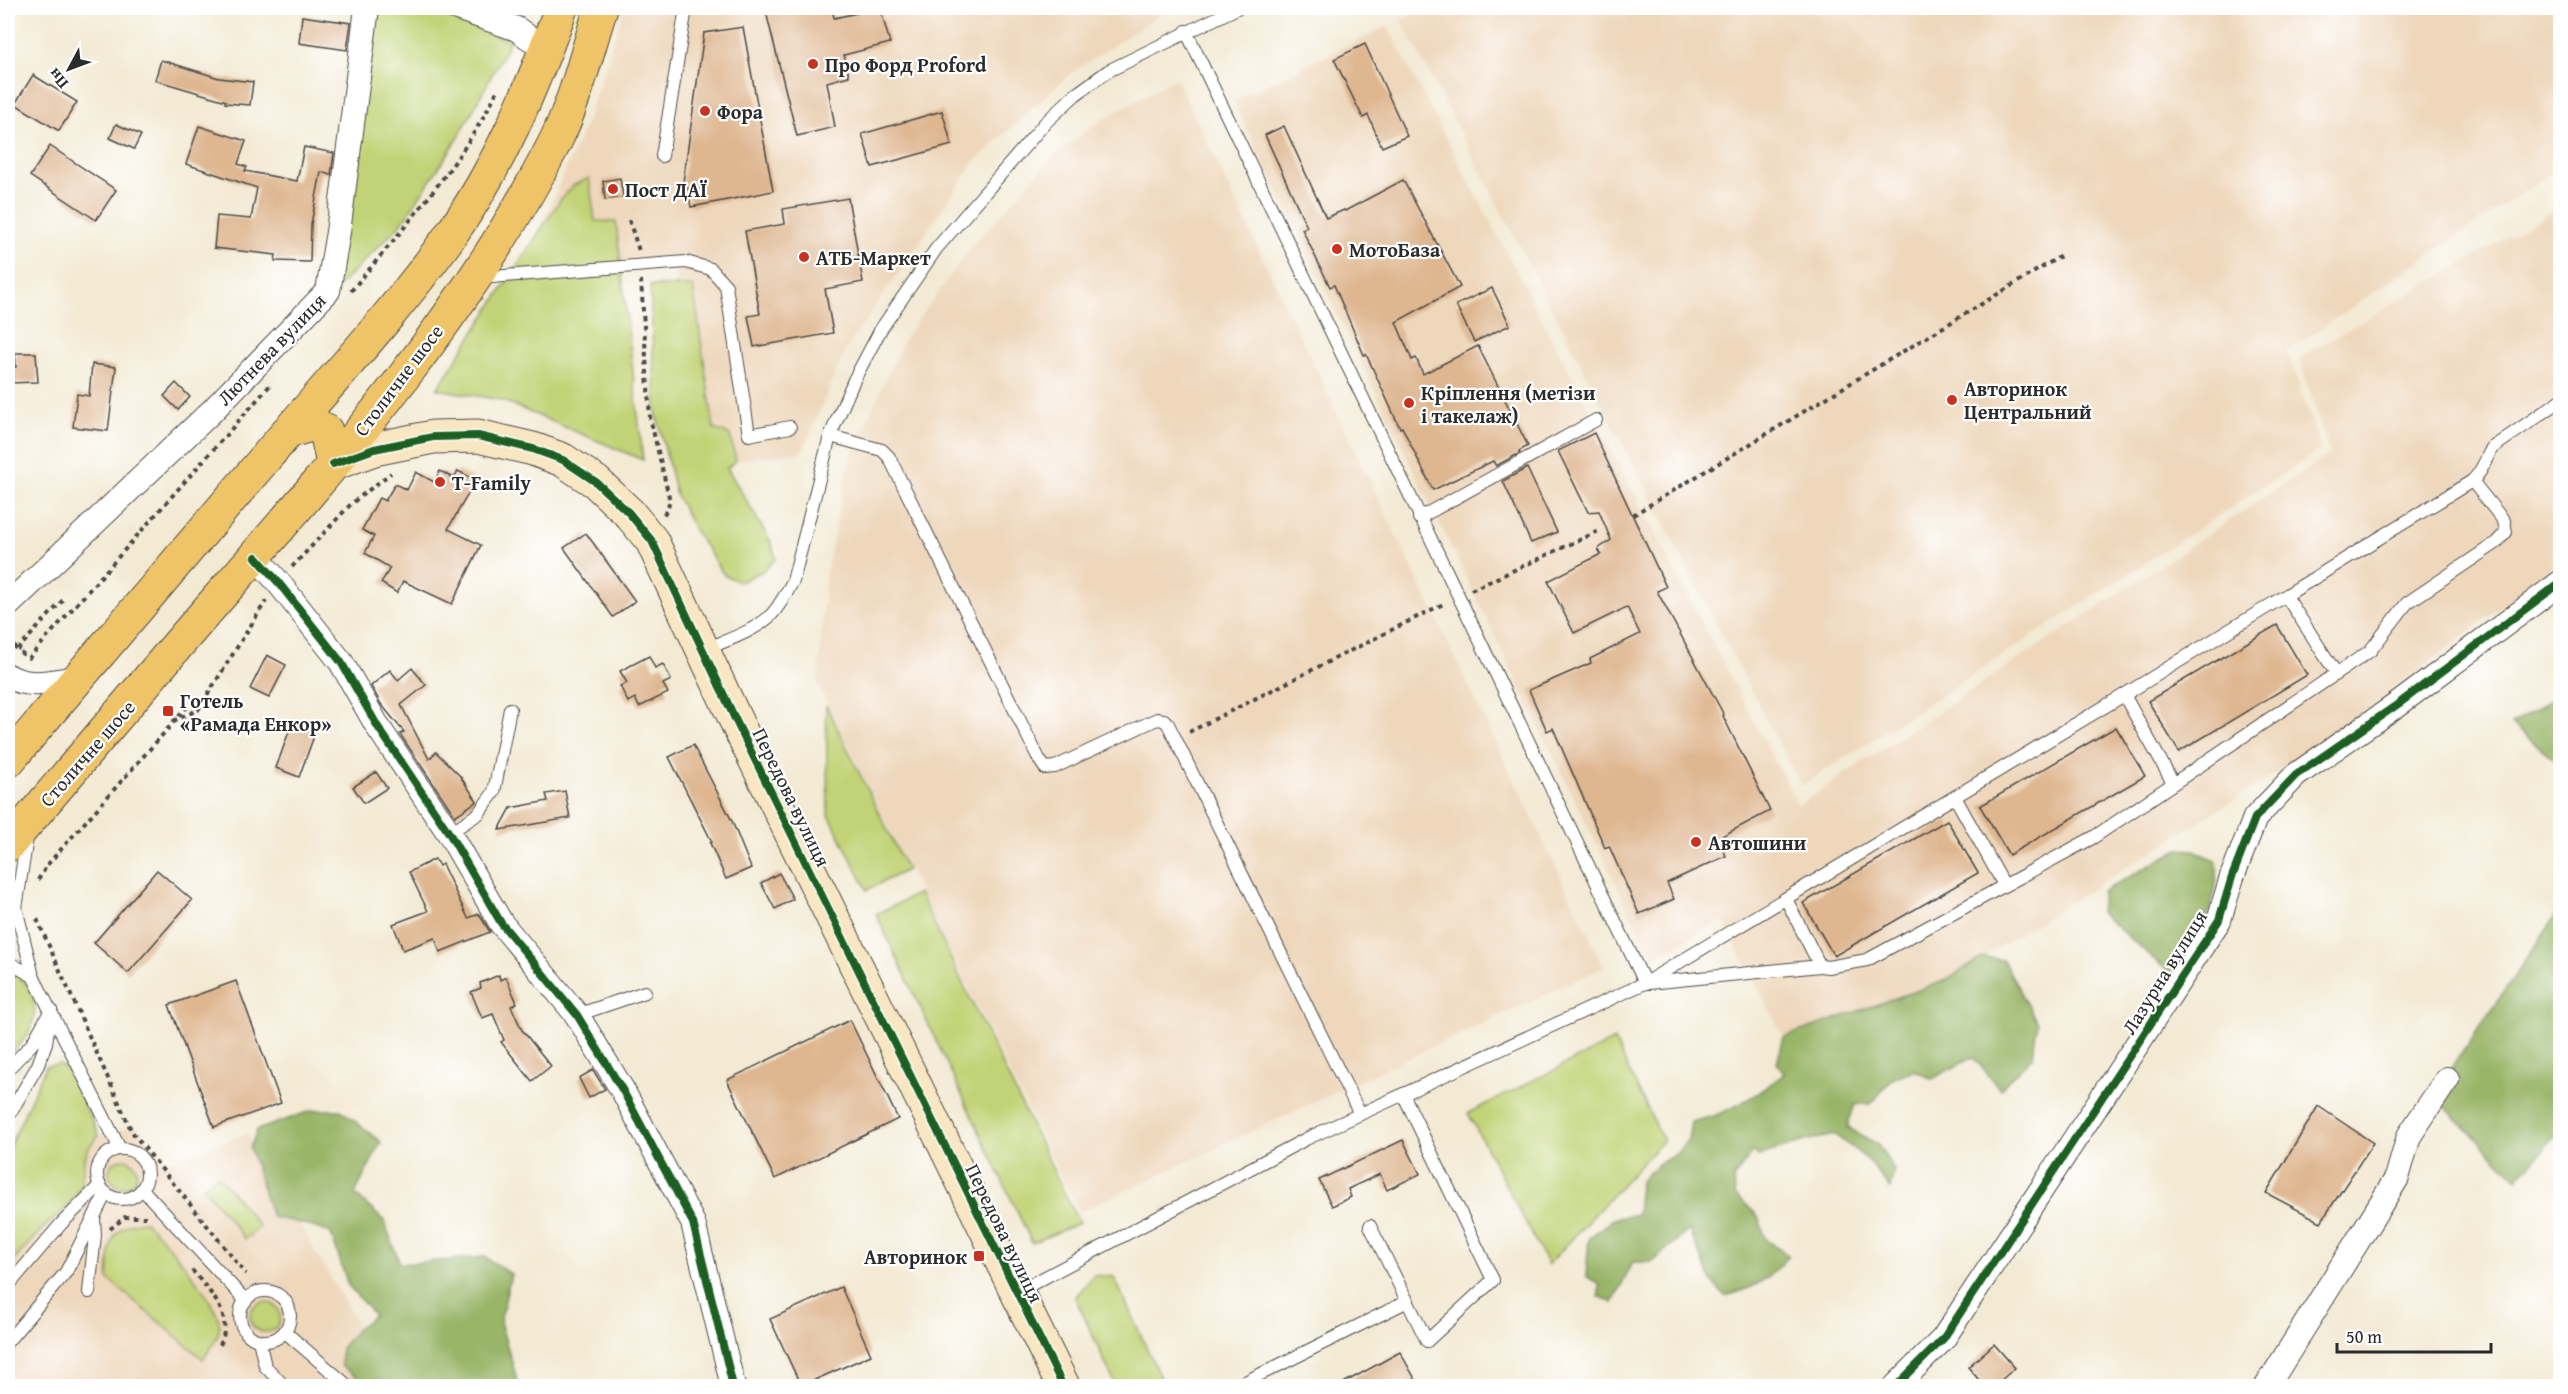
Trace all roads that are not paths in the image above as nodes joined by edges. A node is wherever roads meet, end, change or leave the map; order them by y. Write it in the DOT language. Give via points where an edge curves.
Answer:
graph roads {
  1 [pos="367,8"];
  2 [pos="457,8"];
  3 [pos="561,8"];
  4 [pos="601,8"];
  5 [pos="686,8"];
  6 [pos="1237,8"];
  7 [pos="1186,31"];
  8 [pos="546,50"];
  9 [pos="662,156"];
  10 [pos="472,279"];
  11 [pos="2560,401"];
  12 [pos="1596,420"];
  13 [pos="790,427"];
  14 [pos="287,432"];
  15 [pos="830,436"];
  16 [pos="333,464"];
  17 [pos="2472,481"];
  18 [pos="1419,518"];
  19 [pos="256,557"];
  20 [pos="2560,583"];
  21 [pos="2286,596"];
  22 [pos="8,605"];
  23 [pos="703,650"];
  24 [pos="2336,673"];
  25 [pos="8,676"];
  26 [pos="78,678"];
  27 [pos="2124,696"];
  28 [pos="510,709"];
  29 [pos="8,761"];
  30 [pos="2173,783"];
  31 [pos="1955,797"];
  32 [pos="32,816"];
  33 [pos="449,833"];
  34 [pos="8,845"];
  35 [pos="2004,885"];
  36 [pos="1786,899"];
  37 [pos="8,962"];
  38 [pos="1820,966"];
  39 [pos="33,976"];
  40 [pos="1645,983"];
  41 [pos="645,992"];
  42 [pos="51,1010"];
  43 [pos="578,1015"];
  44 [pos="8,1069"];
  45 [pos="2447,1078"];
  46 [pos="1403,1094"];
  47 [pos="1360,1114"];
  48 [pos="8,1117"];
  49 [pos="120,1149"];
  50 [pos="103,1189"];
  51 [pos="142,1189"];
  52 [pos="94,1218"];
  53 [pos="1370,1226"];
  54 [pos="8,1286"];
  55 [pos="89,1292"];
  56 [pos="1016,1293"];
  57 [pos="246,1301"];
  58 [pos="1408,1301"];
  59 [pos="285,1332"];
  60 [pos="8,1341"];
  61 [pos="259,1341"];
  62 [pos="284,1386"];
  63 [pos="348,1386"];
  64 [pos="733,1386"];
  65 [pos="1064,1386"];
  66 [pos="1237,1386"];
  67 [pos="1896,1386"];
  68 [pos="2267,1386"];
  1 -- 22 [label="street, Лютнева вулиця" via="328,291 210,412"];
  2 -- 8 [label="street" via="517,29"];
  3 -- 8 [label="main road"];
  4 -- 10 [label="main road, Столичне шосе" via="557,138 528,193"];
  5 -- 9 [label="lane"];
  6 -- 7 [label="lane"];
  7 -- 15 [label="lane" via="1108,71 1045,123 936,249 881,329"];
  7 -- 18 [label="lane"];
  8 -- 14 [label="main road" via="514,125 448,239 369,341"];
  10 -- 13 [label="lane" via="686,262 711,269 726,286 749,435"];
  10 -- 16 [label="main road, Столичне шосе"];
  11 -- 17 [label="lane" via="2492,448 2482,471"];
  12 -- 18 [label="lane"];
  14 -- 16 [label="main road" via="315,424 326,431"];
  14 -- 26 [label="main road"];
  15 -- 23 [label="lane" via="793,581 784,597 770,617"];
  15 -- 47 [label="lane" via="882,450 889,457 1045,768 1055,767 1157,719 1164,720"];
  16 -- 19 [label="main road, Столичне шосе"];
  16 -- 23 [label="street, Передова вулиця" via="406,441 444,436 478,436 563,460 596,482 652,541"];
  17 -- 21 [label="lane"];
  17 -- 24 [label="lane" via="2504,521 2506,532 2496,543 2407,603 2370,651"];
  18 -- 40 [label="lane"];
  19 -- 32 [label="main road, Столичне шосе"];
  19 -- 33 [label="street" via="341,662 378,727"];
  20 -- 67 [label="street, Лазурна вулиця" via="2402,702 2296,775 2255,818 2219,920 1943,1339"];
  21 -- 24 [label="lane"];
  21 -- 27 [label="lane"];
  23 -- 56 [label="street, Передова вулиця"];
  24 -- 30 [label="lane"];
  25 -- 26 [label="street" via="36,684"];
  26 -- 29 [label="main road"];
  27 -- 30 [label="lane"];
  27 -- 31 [label="lane"];
  28 -- 33 [label="lane" via="494,792 478,814"];
  30 -- 35 [label="lane" via="2094,837"];
  31 -- 35 [label="lane"];
  31 -- 36 [label="lane"];
  32 -- 34 [label="main road, Столичне шосе"];
  32 -- 39 [label="lane" via="16,908"];
  33 -- 43 [label="street" via="501,923"];
  35 -- 38 [label="lane" via="1867,960"];
  36 -- 38 [label="lane"];
  36 -- 40 [label="lane"];
  37 -- 39 [label="lane"];
  38 -- 40 [label="lane"];
  39 -- 42 [label="lane"];
  40 -- 46 [label="lane"];
  41 -- 43 [label="lane"];
  42 -- 44 [label="lane" via="32,1044"];
  42 -- 48 [label="lane" via="38,1065"];
  42 -- 49 [label="lane"];
  43 -- 64 [label="street" via="693,1223"];
  45 -- 68 [label="street" via="2409,1136 2397,1178"];
  46 -- 47 [label="lane"];
  46 -- 58 [label="lane" via="1493,1280 1427,1341"];
  47 -- 56 [label="lane"];
  49 -- 50 [label="lane" via="108,1153 100,1162 98,1174"];
  49 -- 51 [label="lane" via="141,1157 147,1179"];
  50 -- 51 [label="lane" via="115,1198 125,1199"];
  50 -- 52 [label="lane"];
  50 -- 54 [label="lane" via="61,1224"];
  51 -- 57 [label="lane"];
  52 -- 55 [label="lane"];
  52 -- 60 [label="lane" via="66,1272"];
  53 -- 58 [label="lane"];
  56 -- 65 [label="street, Передова вулиця"];
  57 -- 59 [label="lane" via="265,1291 285,1301 290,1322"];
  57 -- 61 [label="lane" via="241,1320 244,1329"];
  58 -- 66 [label="lane"];
  59 -- 61 [label="lane"];
  59 -- 63 [label="lane"];
  61 -- 62 [label="lane" via="265,1366"];
}
